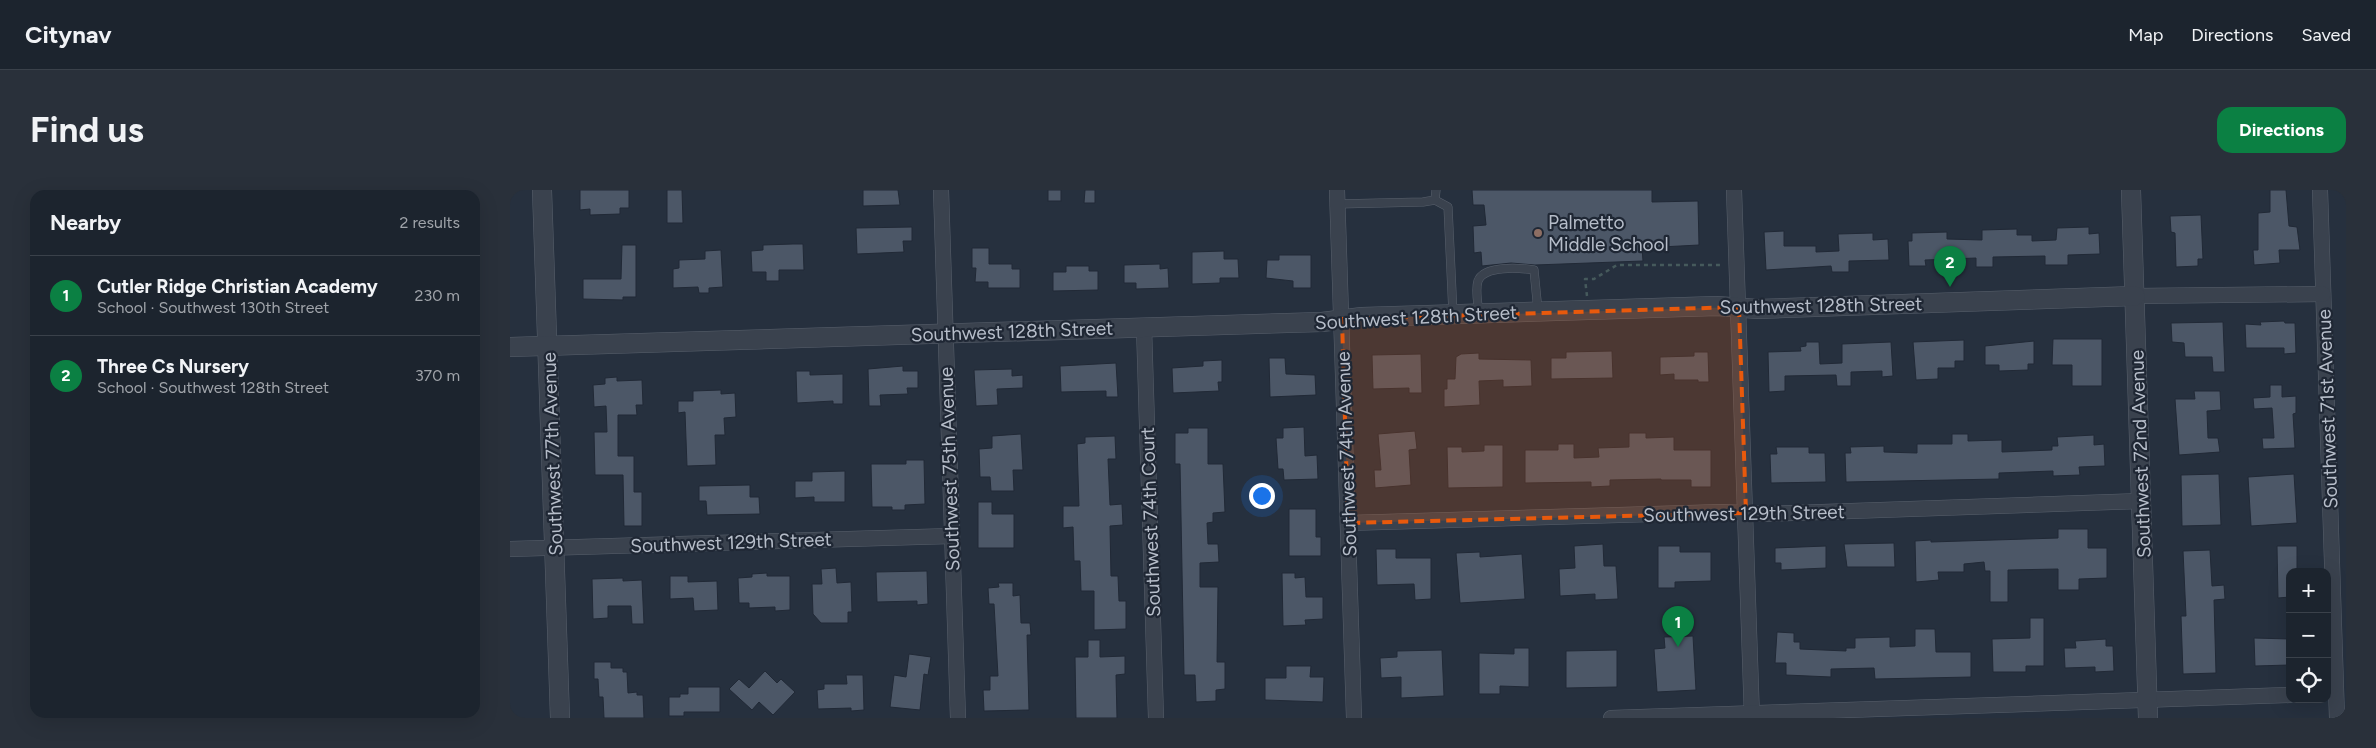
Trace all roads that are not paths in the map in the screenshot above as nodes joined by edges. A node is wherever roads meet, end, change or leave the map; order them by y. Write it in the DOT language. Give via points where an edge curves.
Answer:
graph roads {
  1 [pos="542,190"];
  2 [pos="942,190"];
  3 [pos="1436,190"];
  4 [pos="1734,190"];
  5 [pos="2132,190"];
  6 [pos="2320,190"];
  7 [pos="1337,197"];
  8 [pos="1434,200"];
  9 [pos="2323,294"];
  10 [pos="2135,296"];
  11 [pos="1738,308"];
  12 [pos="1538,311"];
  13 [pos="1479,313"];
  14 [pos="1453,314"];
  15 [pos="1342,319"];
  16 [pos="1144,327"];
  17 [pos="945,333"];
  18 [pos="548,346"];
  19 [pos="510,347"];
  20 [pos="2141,501"];
  21 [pos="1746,513"];
  22 [pos="1348,523"];
  23 [pos="952,536"];
  24 [pos="555,548"];
  25 [pos="510,550"];
  26 [pos="2332,694"];
  27 [pos="2286,696"];
  28 [pos="2148,709"];
  29 [pos="1752,716"];
  30 [pos="560,718"];
  31 [pos="958,718"];
  32 [pos="1156,718"];
  33 [pos="1354,718"];
  34 [pos="1611,718"];
  35 [pos="2337,718"];
  1 -- 18 [label="street, Southwest 77th Avenue"];
  2 -- 17 [label="street, Southwest 75th Avenue"];
  3 -- 8 [label="lane"];
  4 -- 11 [label="street"];
  5 -- 10 [label="street, Southwest 72nd Avenue"];
  6 -- 9 [label="street, Southwest 71st Avenue"];
  7 -- 8 [label="lane"];
  7 -- 15 [label="street, Southwest 74th Avenue"];
  8 -- 14 [label="lane" via="1448,207"];
  9 -- 10 [label="street, Southwest 128th Street"];
  9 -- 26 [label="street, Southwest 71st Avenue"];
  10 -- 11 [label="street, Southwest 128th Street"];
  10 -- 20 [label="street, Southwest 72nd Avenue"];
  11 -- 12 [label="street, Southwest 128th Street"];
  11 -- 21 [label="street"];
  12 -- 13 [label="street, Southwest 128th Street"];
  12 -- 13 [label="lane" via="1534,270 1520,268 1495,270 1482,275 1478,282"];
  13 -- 14 [label="street, Southwest 128th Street"];
  14 -- 15 [label="street, Southwest 128th Street"];
  15 -- 16 [label="street, Southwest 128th Street"];
  15 -- 22 [label="street, Southwest 74th Avenue"];
  16 -- 17 [label="street, Southwest 128th Street"];
  16 -- 32 [label="street, Southwest 74th Court"];
  17 -- 18 [label="street, Southwest 128th Street"];
  17 -- 23 [label="street, Southwest 75th Avenue"];
  18 -- 19 [label="street, Southwest 128th Street"];
  18 -- 24 [label="street, Southwest 77th Avenue"];
  20 -- 21 [label="street, Southwest 129th Street"];
  20 -- 28 [label="street, Southwest 72nd Avenue"];
  21 -- 22 [label="street, Southwest 129th Street"];
  21 -- 29 [label="street"];
  22 -- 33 [label="street, Southwest 74th Avenue"];
  23 -- 24 [label="street, Southwest 129th Street"];
  23 -- 31 [label="street, Southwest 75th Avenue"];
  24 -- 25 [label="street, Southwest 129th Street"];
  24 -- 30 [label="street, Southwest 77th Avenue"];
  26 -- 35 [label="street, Southwest 71st Avenue"];
  27 -- 28 [label="street"];
  28 -- 29 [label="street"];
  29 -- 34 [label="street"];
}
